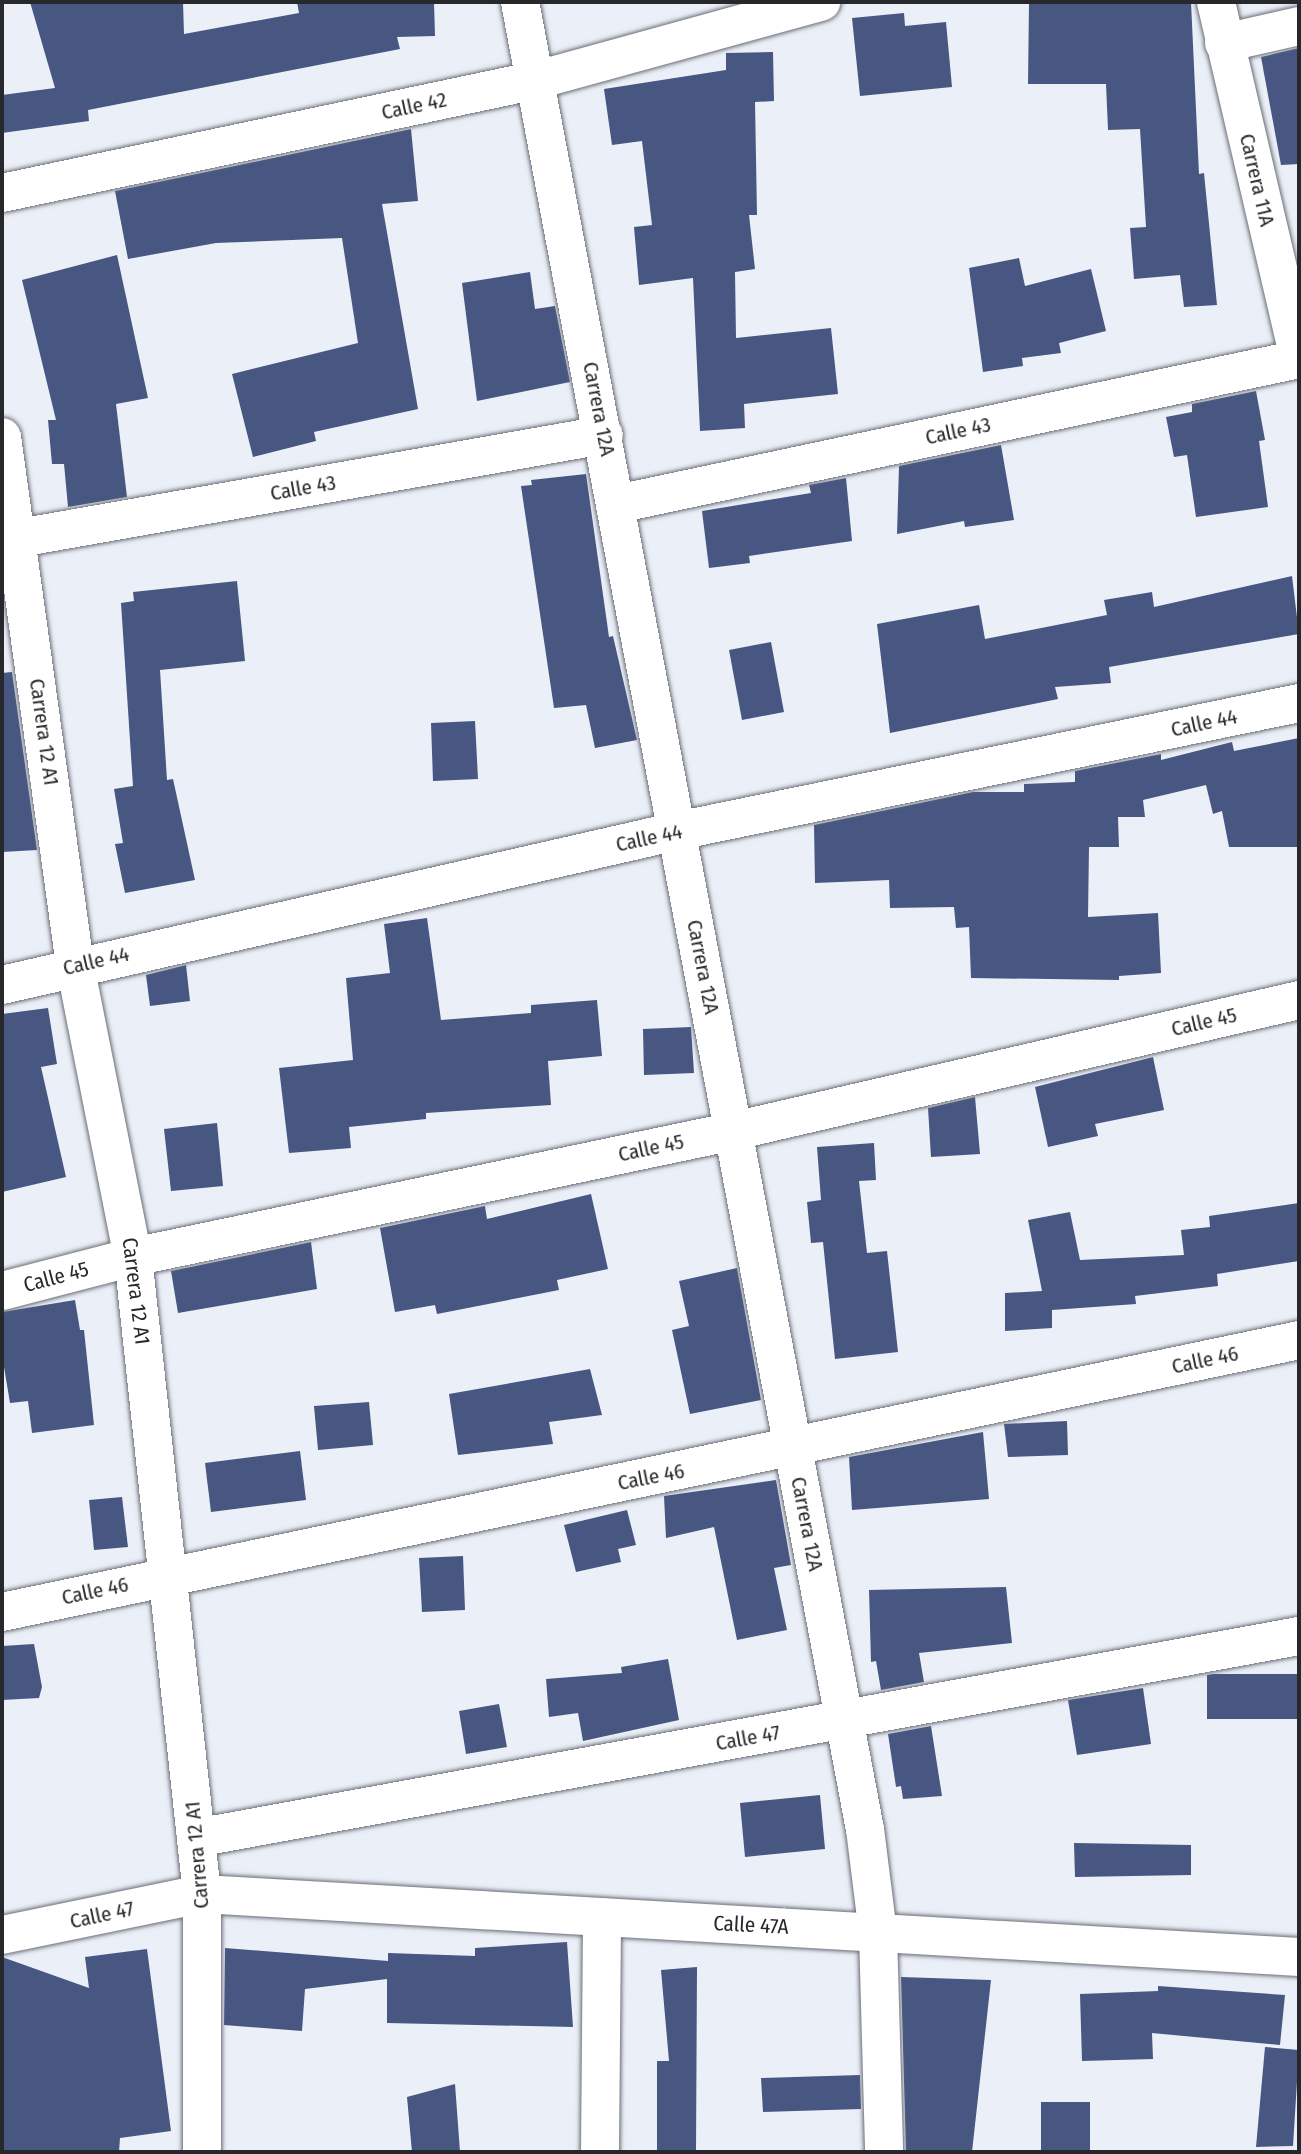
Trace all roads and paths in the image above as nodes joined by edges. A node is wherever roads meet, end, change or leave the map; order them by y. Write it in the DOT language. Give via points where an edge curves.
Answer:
graph roads {
  1 [pos="520,2"];
  2 [pos="821,2"];
  3 [pos="1216,2"];
  4 [pos="1299,26"];
  5 [pos="1224,43"];
  6 [pos="537,80"];
  7 [pos="2,193"];
  8 [pos="1299,359"];
  9 [pos="604,435"];
  10 [pos="2,437"];
  11 [pos="617,504"];
  12 [pos="10,540"];
  13 [pos="1299,703"];
  14 [pos="677,831"];
  15 [pos="75,965"];
  16 [pos="2,985"];
  17 [pos="1299,1000"];
  18 [pos="734,1131"];
  19 [pos="133,1257"];
  20 [pos="2,1292"];
  21 [pos="1299,1340"];
  22 [pos="793,1448"];
  23 [pos="169,1575"];
  24 [pos="2,1612"];
  25 [pos="1299,1636"];
  26 [pos="844,1720"];
  27 [pos="196,1838"];
  28 [pos="202,1894"];
  29 [pos="602,1917"];
  30 [pos="878,1933"];
  31 [pos="2,1935"];
  32 [pos="1299,1957"];
  33 [pos="202,2152"];
  34 [pos="600,2152"];
  35 [pos="884,2152"];
  1 -- 6 [label="street, Carrera 12A"];
  2 -- 6 [label="street, Calle 42"];
  3 -- 5 [label="street, Carrera 11A"];
  4 -- 5 [label="street"];
  5 -- 8 [label="street, Carrera 11A"];
  6 -- 7 [label="street, Calle 42"];
  6 -- 9 [label="street, Carrera 12A"];
  8 -- 11 [label="street, Calle 43"];
  9 -- 11 [label="street, Carrera 12A"];
  9 -- 12 [label="street, Calle 43"];
  10 -- 12 [label="street, Carrera 12 A1"];
  11 -- 14 [label="street, Carrera 12A"];
  12 -- 15 [label="street, Carrera 12 A1"];
  13 -- 14 [label="street, Calle 44"];
  14 -- 15 [label="street, Calle 44"];
  14 -- 18 [label="street, Carrera 12A"];
  15 -- 16 [label="street, Calle 44"];
  15 -- 19 [label="street, Carrera 12 A1"];
  17 -- 18 [label="street, Calle 45"];
  18 -- 19 [label="street, Calle 45"];
  18 -- 22 [label="street, Carrera 12A"];
  19 -- 20 [label="street, Calle 45"];
  19 -- 23 [label="street, Carrera 12 A1"];
  21 -- 22 [label="street, Calle 46"];
  22 -- 23 [label="street, Calle 46"];
  22 -- 26 [label="street, Carrera 12A"];
  23 -- 24 [label="street, Calle 46"];
  23 -- 27 [label="street, Carrera 12 A1"];
  25 -- 26 [label="street, Calle 47"];
  26 -- 27 [label="street, Calle 47"];
  26 -- 30 [label="street, Carrera 12A" via="865,1829"];
  27 -- 28 [label="street, Carrera 12 A1"];
  28 -- 29 [label="street, Calle 47A"];
  28 -- 31 [label="street, Calle 47"];
  28 -- 33 [label="street, Carrera 12 A1"];
  29 -- 30 [label="street, Calle 47A"];
  29 -- 34 [label="street"];
  30 -- 32 [label="street, Calle 47A"];
  30 -- 35 [label="street, Carrera 12A"];
}
